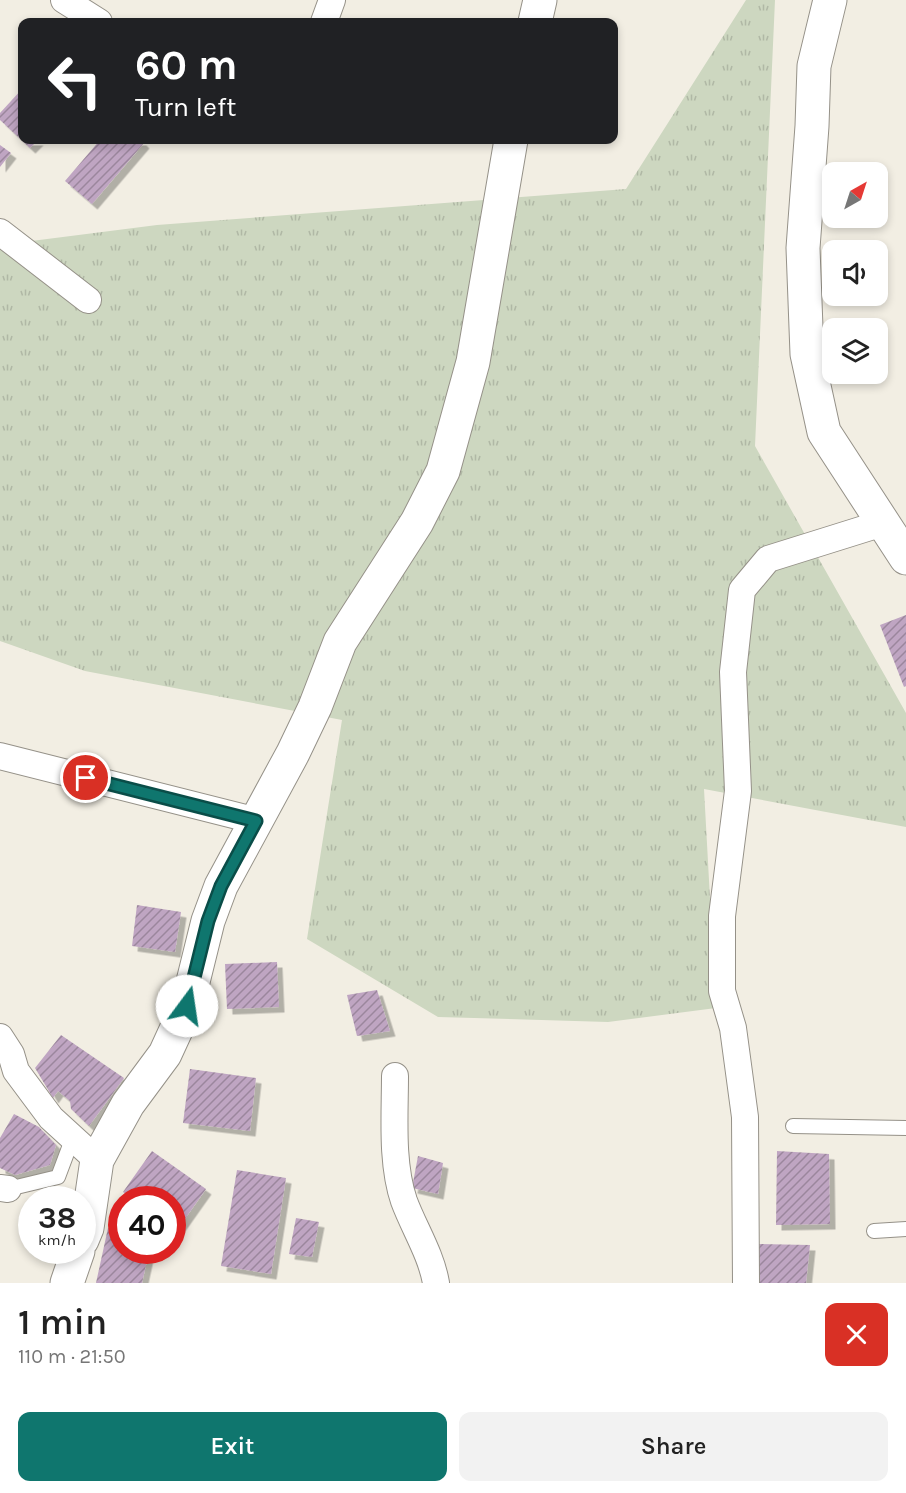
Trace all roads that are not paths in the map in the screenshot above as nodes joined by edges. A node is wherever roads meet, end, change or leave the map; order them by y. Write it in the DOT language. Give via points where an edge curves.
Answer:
graph roads {
  1 [pos="64,0"];
  2 [pos="332,0"];
  3 [pos="540,0"];
  4 [pos="830,0"];
  5 [pos="93,18"];
  6 [pos="325,18"];
  7 [pos="536,18"];
  8 [pos="510,144"];
  9 [pos="0,232"];
  10 [pos="88,300"];
  11 [pos="883,523"];
  12 [pos="906,558"];
  13 [pos="0,756"];
  14 [pos="256,821"];
  15 [pos="0,1037"];
  16 [pos="395,1076"];
  17 [pos="793,1126"];
  18 [pos="906,1128"];
  19 [pos="73,1137"];
  20 [pos="97,1160"];
  21 [pos="93,1186"];
  22 [pos="3,1191"];
  23 [pos="906,1230"];
  24 [pos="874,1231"];
  25 [pos="74,1264"];
  26 [pos="67,1283"];
  27 [pos="436,1283"];
  28 [pos="746,1283"];
  1 -- 5 [label="street"];
  2 -- 6 [label="street"];
  3 -- 7 [label="street"];
  4 -- 11 [label="street" via="814,66 803,248 807,354 824,432"];
  8 -- 14 [label="street" via="472,362 443,471 417,522 340,642 306,725"];
  9 -- 10 [label="street"];
  11 -- 12 [label="street"];
  11 -- 28 [label="street" via="768,559 742,590 733,672 738,791 722,916 722,992 733,1028 746,1117"];
  13 -- 14 [label="street"];
  14 -- 20 [label="street" via="221,886 187,1006 165,1054 128,1104"];
  15 -- 19 [label="street" via="16,1071 51,1118"];
  16 -- 27 [label="street" via="395,1149 404,1199"];
  17 -- 18 [label="lane"];
  19 -- 20 [label="street"];
  19 -- 22 [label="lane" via="58,1177"];
  20 -- 21 [label="street"];
  23 -- 24 [label="lane"];
  25 -- 26 [label="street"];
}
